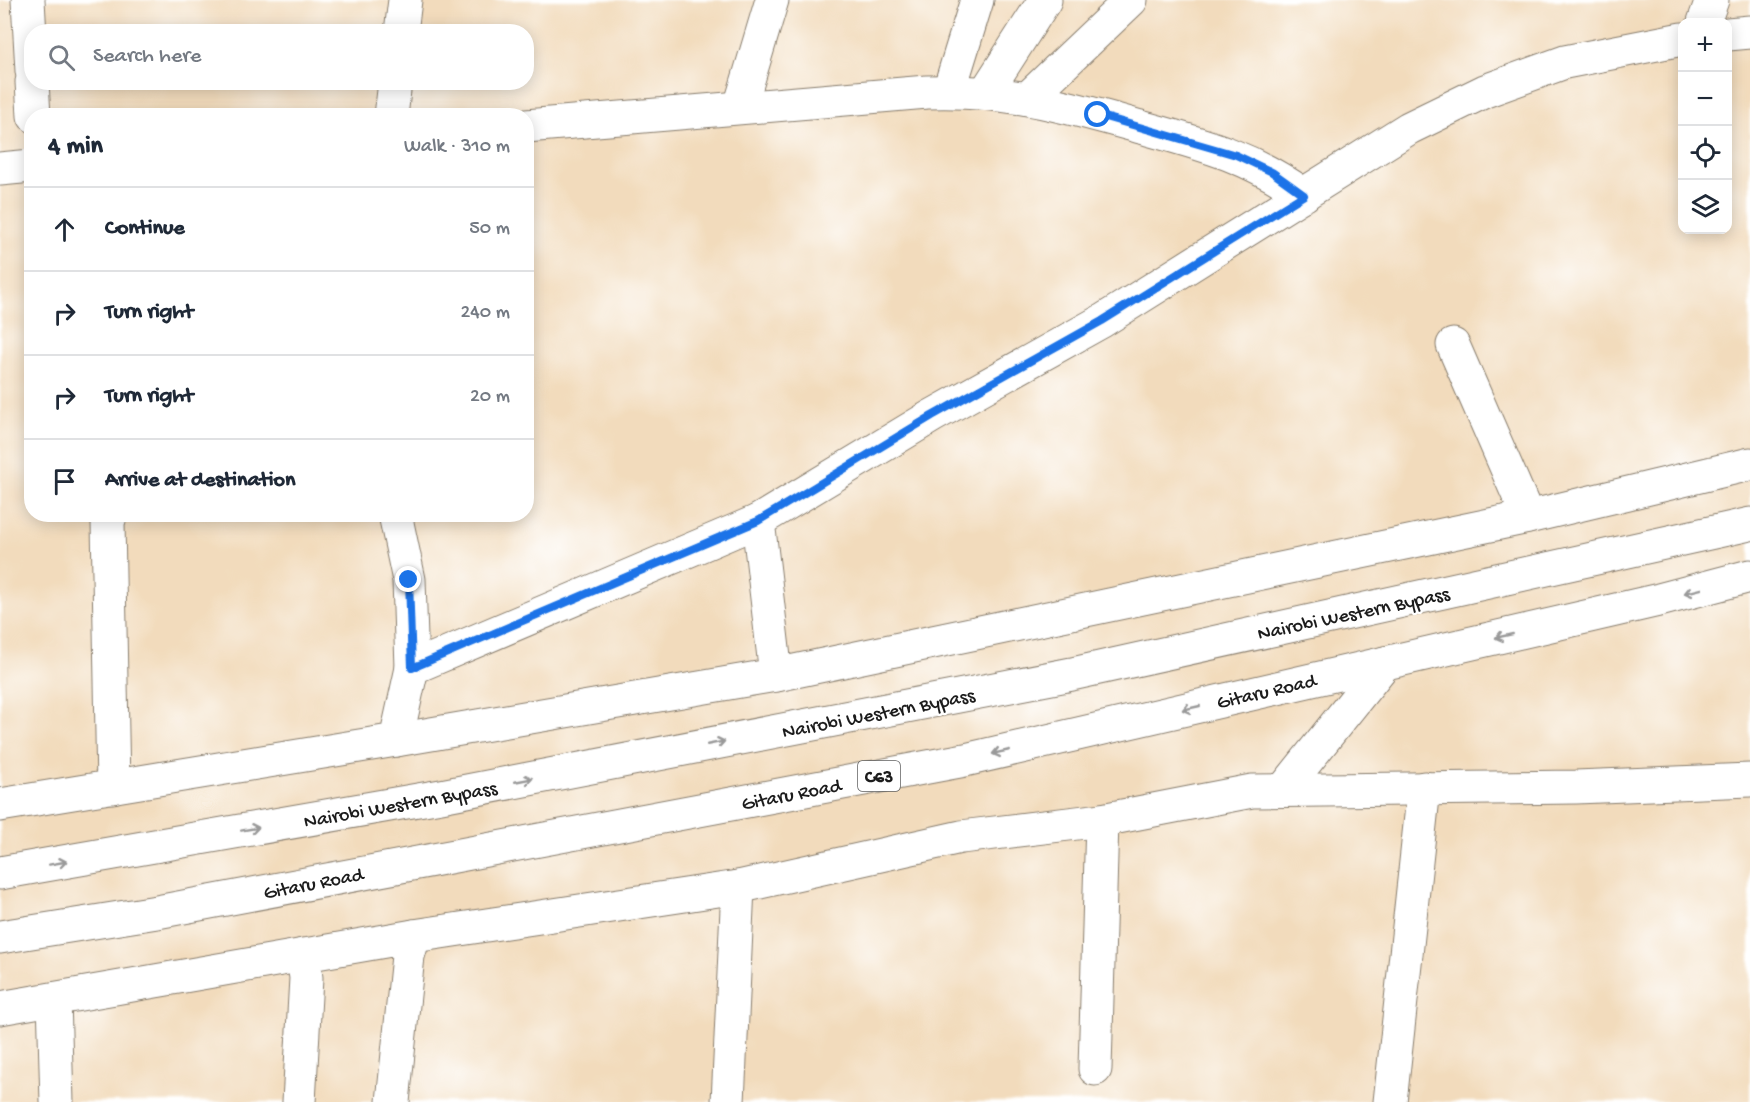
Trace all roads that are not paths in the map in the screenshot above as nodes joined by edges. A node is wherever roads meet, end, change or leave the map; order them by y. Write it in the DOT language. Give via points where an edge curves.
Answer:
graph roads {
  1 [pos="28,0"];
  2 [pos="405,0"];
  3 [pos="772,0"];
  4 [pos="977,0"];
  5 [pos="1045,0"];
  6 [pos="1131,0"];
  7 [pos="1712,0"];
  8 [pos="1705,18"];
  9 [pos="29,24"];
  10 [pos="402,24"];
  11 [pos="1750,32"];
  12 [pos="1732,34"];
  13 [pos="1678,40"];
  14 [pos="32,90"];
  15 [pos="394,90"];
  16 [pos="949,91"];
  17 [pos="986,92"];
  18 [pos="1028,98"];
  19 [pos="740,107"];
  20 [pos="34,108"];
  21 [pos="392,108"];
  22 [pos="534,125"];
  23 [pos="24,167"];
  24 [pos="0,169"];
  25 [pos="1304,195"];
  26 [pos="1453,345"];
  27 [pos="1750,464"];
  28 [pos="1528,517"];
  29 [pos="758,521"];
  30 [pos="108,522"];
  31 [pos="397,522"];
  32 [pos="1750,524"];
  33 [pos="1750,576"];
  34 [pos="1385,663"];
  35 [pos="412,668"];
  36 [pos="776,675"];
  37 [pos="396,740"];
  38 [pos="1750,780"];
  39 [pos="113,787"];
  40 [pos="1424,788"];
  41 [pos="1284,789"];
  42 [pos="0,805"];
  43 [pos="1102,820"];
  44 [pos="0,873"];
  45 [pos="738,887"];
  46 [pos="414,936"];
  47 [pos="0,937"];
  48 [pos="303,955"];
  49 [pos="54,999"];
  50 [pos="0,1008"];
  51 [pos="1095,1069"];
  52 [pos="57,1102"];
  53 [pos="299,1102"];
  54 [pos="393,1102"];
  55 [pos="728,1102"];
  56 [pos="1390,1102"];
  1 -- 9 [label="street"];
  2 -- 10 [label="street"];
  3 -- 19 [label="street"];
  4 -- 16 [label="street"];
  5 -- 17 [label="street"];
  6 -- 18 [label="street"];
  7 -- 8 [label="street"];
  11 -- 12 [label="street"];
  13 -- 25 [label="street" via="1565,62 1485,91 1409,128"];
  14 -- 20 [label="street"];
  15 -- 21 [label="street"];
  16 -- 17 [label="street"];
  16 -- 19 [label="street"];
  17 -- 18 [label="street"];
  18 -- 25 [label="street" via="1236,155 1272,172"];
  19 -- 22 [label="street"];
  23 -- 24 [label="street"];
  25 -- 29 [label="street" via="1102,321 932,416"];
  26 -- 28 [label="street"];
  27 -- 28 [label="street"];
  28 -- 36 [label="street"];
  29 -- 35 [label="street"];
  29 -- 36 [label="street"];
  30 -- 39 [label="street"];
  31 -- 35 [label="street" via="409,580"];
  44 -- 32 [label="street, Nairobi Western Bypass, one-way" via="441,796 1072,674"];
  33 -- 34 [label="street, Gitaru Road / C63, one-way"];
  34 -- 41 [label="street"];
  34 -- 47 [label="street, Gitaru Road / C63, one-way" via="965,760 157,912"];
  35 -- 37 [label="street"];
  36 -- 37 [label="street"];
  37 -- 39 [label="street"];
  38 -- 40 [label="street"];
  39 -- 42 [label="street"];
  40 -- 41 [label="street"];
  40 -- 56 [label="street"];
  41 -- 43 [label="street" via="1252,791"];
  43 -- 45 [label="street" via="961,837"];
  43 -- 51 [label="street"];
  45 -- 46 [label="street"];
  45 -- 55 [label="street"];
  46 -- 48 [label="street"];
  46 -- 54 [label="street" via="408,956"];
  48 -- 49 [label="street"];
  48 -- 53 [label="street" via="306,978"];
  49 -- 50 [label="street"];
  49 -- 52 [label="street"];
}
